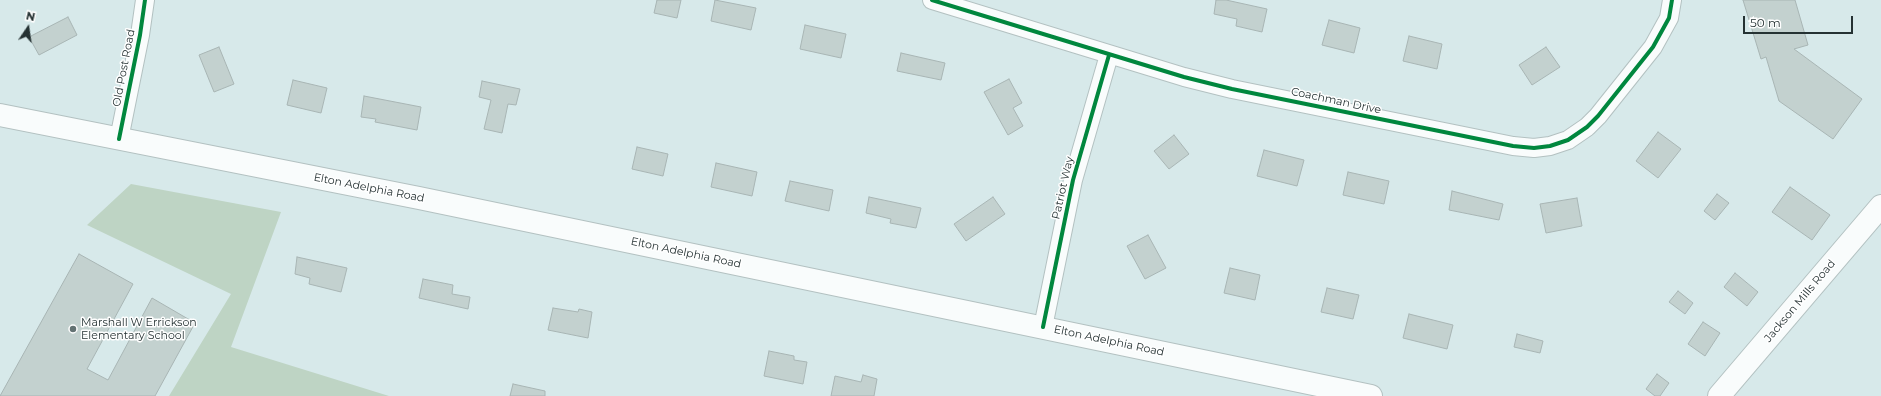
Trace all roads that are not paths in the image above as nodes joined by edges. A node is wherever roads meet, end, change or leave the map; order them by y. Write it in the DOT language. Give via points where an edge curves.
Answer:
graph roads {
  1 [pos="145,0"];
  2 [pos="932,0"];
  3 [pos="1672,0"];
  4 [pos="1109,55"];
  5 [pos="0,115"];
  6 [pos="119,139"];
  7 [pos="1881,206"];
  8 [pos="1043,327"];
  9 [pos="1723,394"];
  10 [pos="1371,396"];
  1 -- 6 [label="street, Old Post Road"];
  2 -- 4 [label="street, Coachman Drive"];
  3 -- 4 [label="street, Coachman Drive" via="1668,18 1654,47 1598,116 1568,140 1534,148 1513,146 1232,89"];
  4 -- 8 [label="street, Patriot Way" via="1073,180"];
  5 -- 6 [label="main road, Elton Adelphia Road"];
  6 -- 8 [label="main road, Elton Adelphia Road"];
  7 -- 9 [label="main road, Jackson Mills Road"];
  8 -- 10 [label="main road, Elton Adelphia Road"];
}
